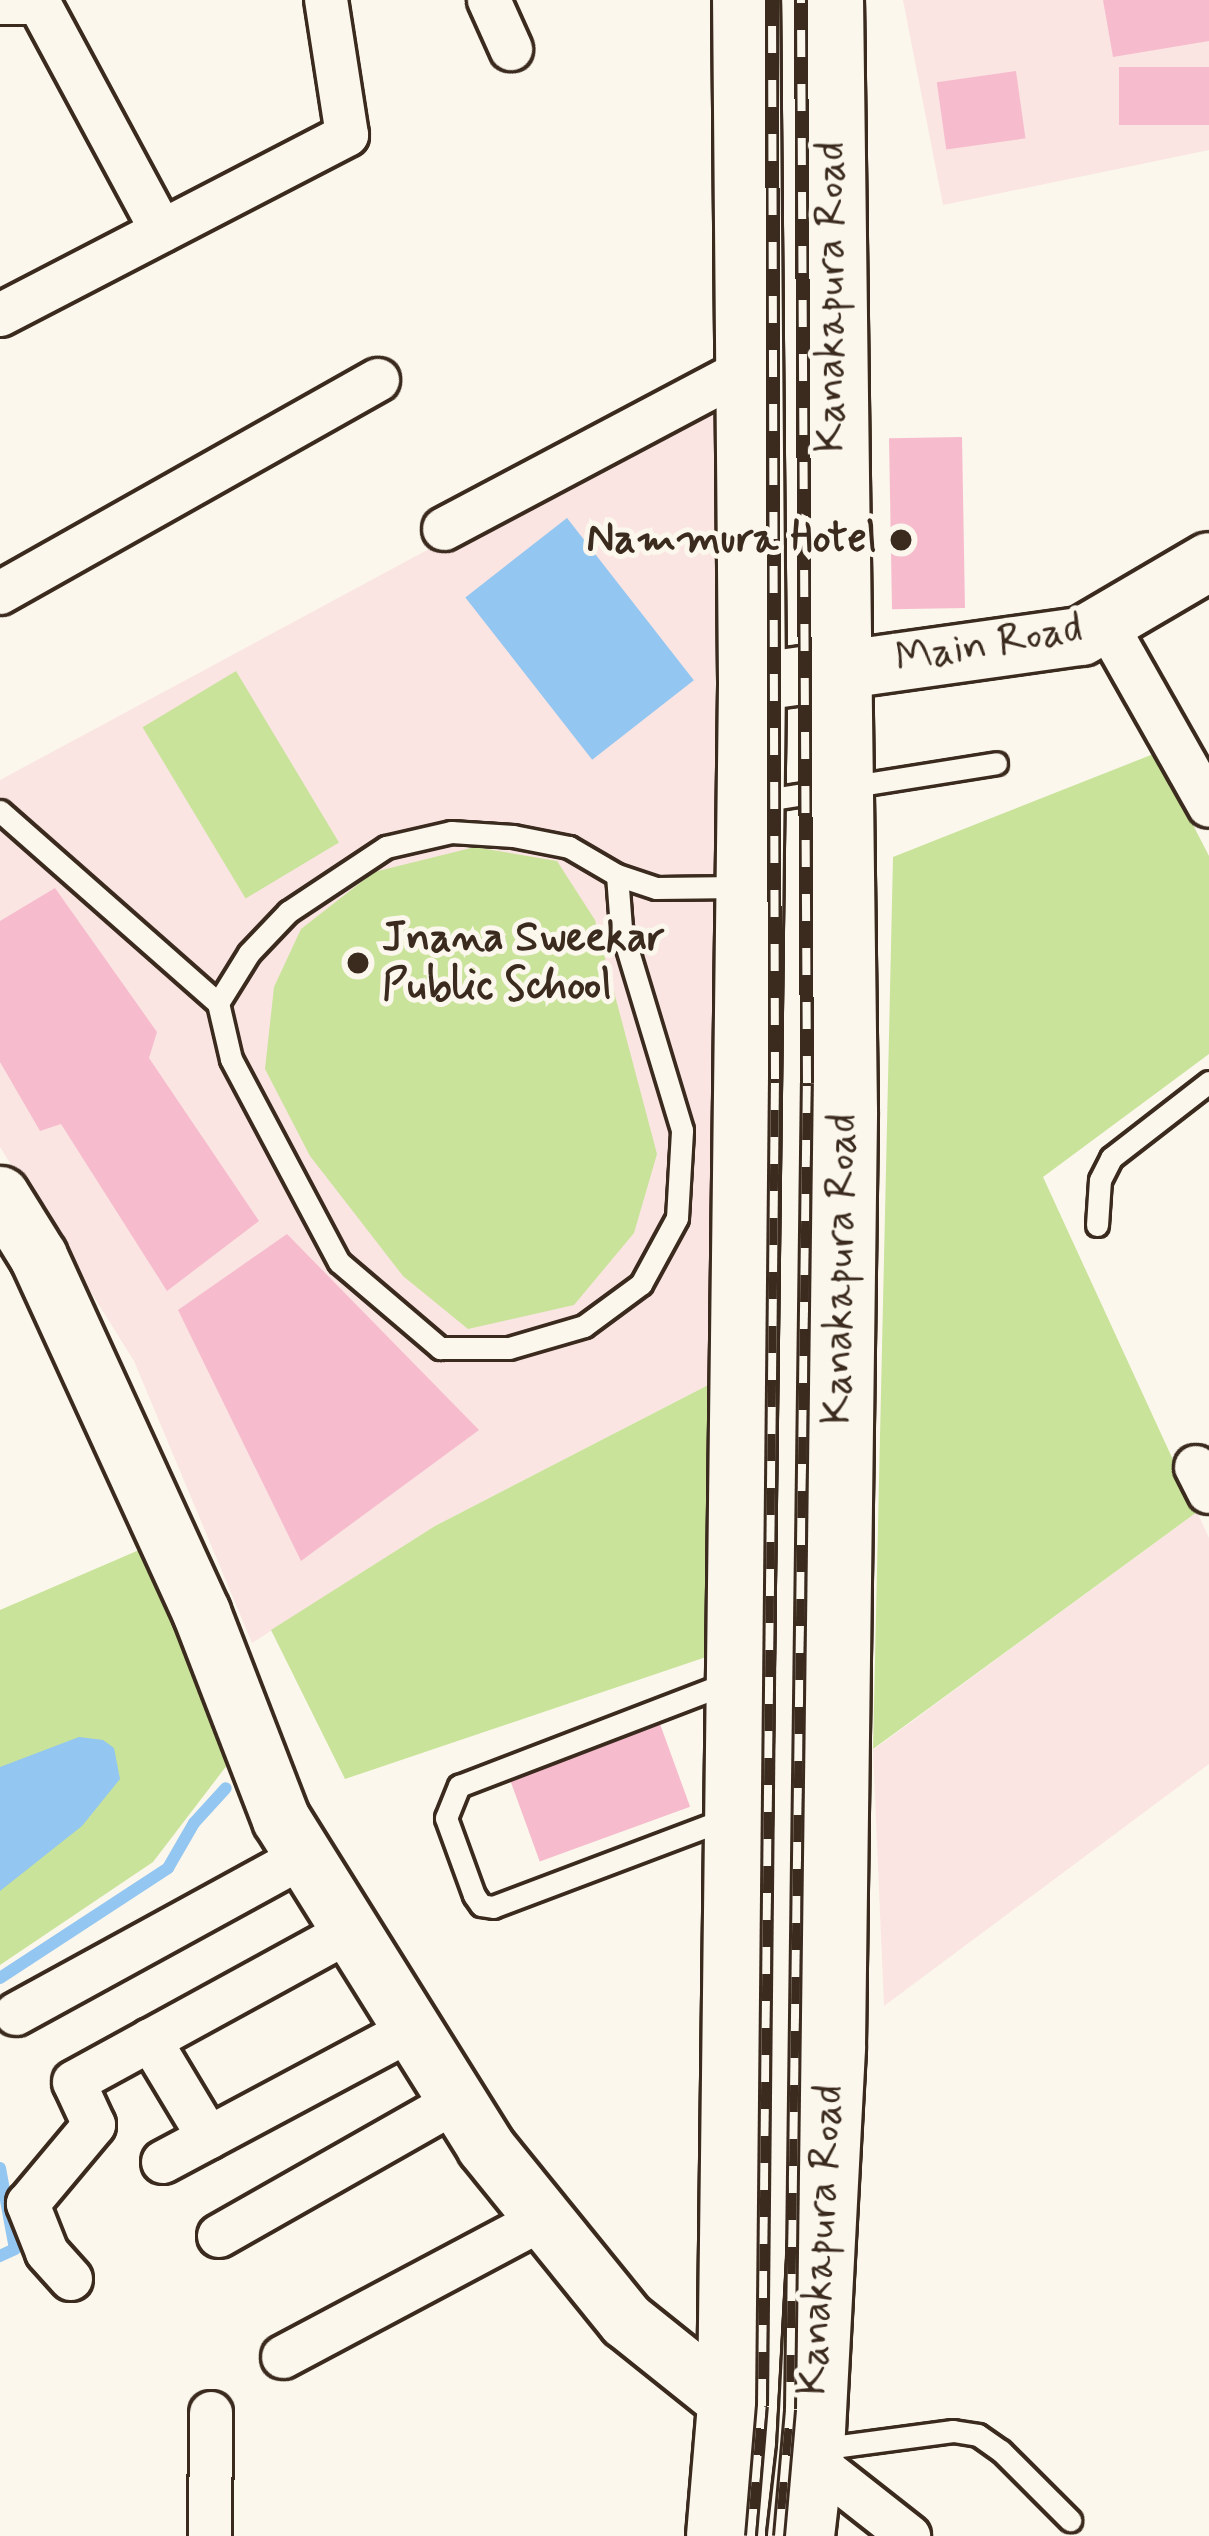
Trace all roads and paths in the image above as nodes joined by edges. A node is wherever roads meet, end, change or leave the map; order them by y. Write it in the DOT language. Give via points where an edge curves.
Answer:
graph roads {
  1 [pos="326,0"];
  2 [pos="489,0"];
  3 [pos="746,0"];
  4 [pos="830,0"];
  5 [pos="0,3"];
  6 [pos="511,49"];
  7 [pos="162,231"];
  8 [pos="0,315"];
  9 [pos="750,367"];
  10 [pos="378,380"];
  11 [pos="444,529"];
  12 [pos="1209,561"];
  13 [pos="0,593"];
  14 [pos="1105,622"];
  15 [pos="836,670"];
  16 [pos="752,682"];
  17 [pos="996,763"];
  18 [pos="837,793"];
  19 [pos="749,802"];
  20 [pos="1209,806"];
  21 [pos="0,811"];
  22 [pos="617,875"];
  23 [pos="747,887"];
  24 [pos="218,1003"];
  25 [pos="1209,1082"];
  26 [pos="0,1195"];
  27 [pos="1097,1225"];
  28 [pos="739,1678"];
  29 [pos="737,1815"];
  30 [pos="304,1856"];
  31 [pos="350,1931"];
  32 [pos="16,2014"];
  33 [pos="412,2029"];
  34 [pos="150,2040"];
  35 [pos="457,2101"];
  36 [pos="209,2138"];
  37 [pos="163,2162"];
  38 [pos="544,2218"];
  39 [pos="219,2236"];
  40 [pos="71,2279"];
  41 [pos="283,2357"];
  42 [pos="731,2404"];
  43 [pos="211,2413"];
  44 [pos="811,2455"];
  45 [pos="1070,2520"];
  46 [pos="210,2536"];
  47 [pos="719,2536"];
  48 [pos="801,2536"];
  49 [pos="909,2536"];
  1 -- 7 [label="street" via="347,135"];
  2 -- 6 [label="street"];
  3 -- 9 [label="highway, Kanakapura Road"];
  4 -- 15 [label="highway, Kanakapura Road"];
  5 -- 7 [label="street" via="39,3"];
  7 -- 8 [label="street"];
  9 -- 11 [label="street"];
  9 -- 16 [label="highway, Kanakapura Road"];
  10 -- 13 [label="street"];
  12 -- 14 [label="street, Main Road"];
  14 -- 15 [label="street, Main Road" via="1081,636"];
  14 -- 20 [label="street"];
  15 -- 16 [label="street, Main Road"];
  15 -- 18 [label="highway, Kanakapura Road"];
  16 -- 19 [label="highway, Kanakapura Road"];
  17 -- 18 [label="lane"];
  18 -- 19 [label="lane"];
  18 -- 44 [label="highway, Kanakapura Road" via="844,1112 832,2046"];
  19 -- 23 [label="highway, Kanakapura Road"];
  21 -- 24 [label="lane"];
  22 -- 23 [label="lane" via="656,888"];
  22 -- 24 [label="lane" via="569,848 513,836 451,832 386,848 288,912"];
  22 -- 24 [label="lane" via="621,928 682,1130 677,1218 641,1284 584,1326 508,1348 440,1348 339,1262 239,1077"];
  23 -- 28 [label="highway, Kanakapura Road"];
  25 -- 27 [label="lane" via="1111,1158 1100,1180"];
  26 -- 30 [label="street" via="38,1256 123,1439 281,1819"];
  28 -- 29 [label="highway, Kanakapura Road"];
  28 -- 29 [label="lane" via="459,1786 446,1818 474,1895 493,1907"];
  29 -- 42 [label="highway, Kanakapura Road"];
  30 -- 31 [label="street"];
  30 -- 32 [label="street"];
  31 -- 33 [label="street"];
  31 -- 34 [label="street"];
  33 -- 35 [label="street"];
  33 -- 36 [label="street"];
  34 -- 36 [label="street"];
  34 -- 40 [label="street" via="74,2082 94,2125 28,2204 46,2252"];
  35 -- 38 [label="street"];
  35 -- 39 [label="street"];
  36 -- 37 [label="street"];
  38 -- 41 [label="street"];
  38 -- 42 [label="street" via="626,2320"];
  42 -- 47 [label="highway, Kanakapura Road"];
  43 -- 46 [label="street"];
  44 -- 45 [label="lane" via="953,2431 978,2435"];
  44 -- 48 [label="highway, Kanakapura Road"];
  44 -- 49 [label="street"];
}
